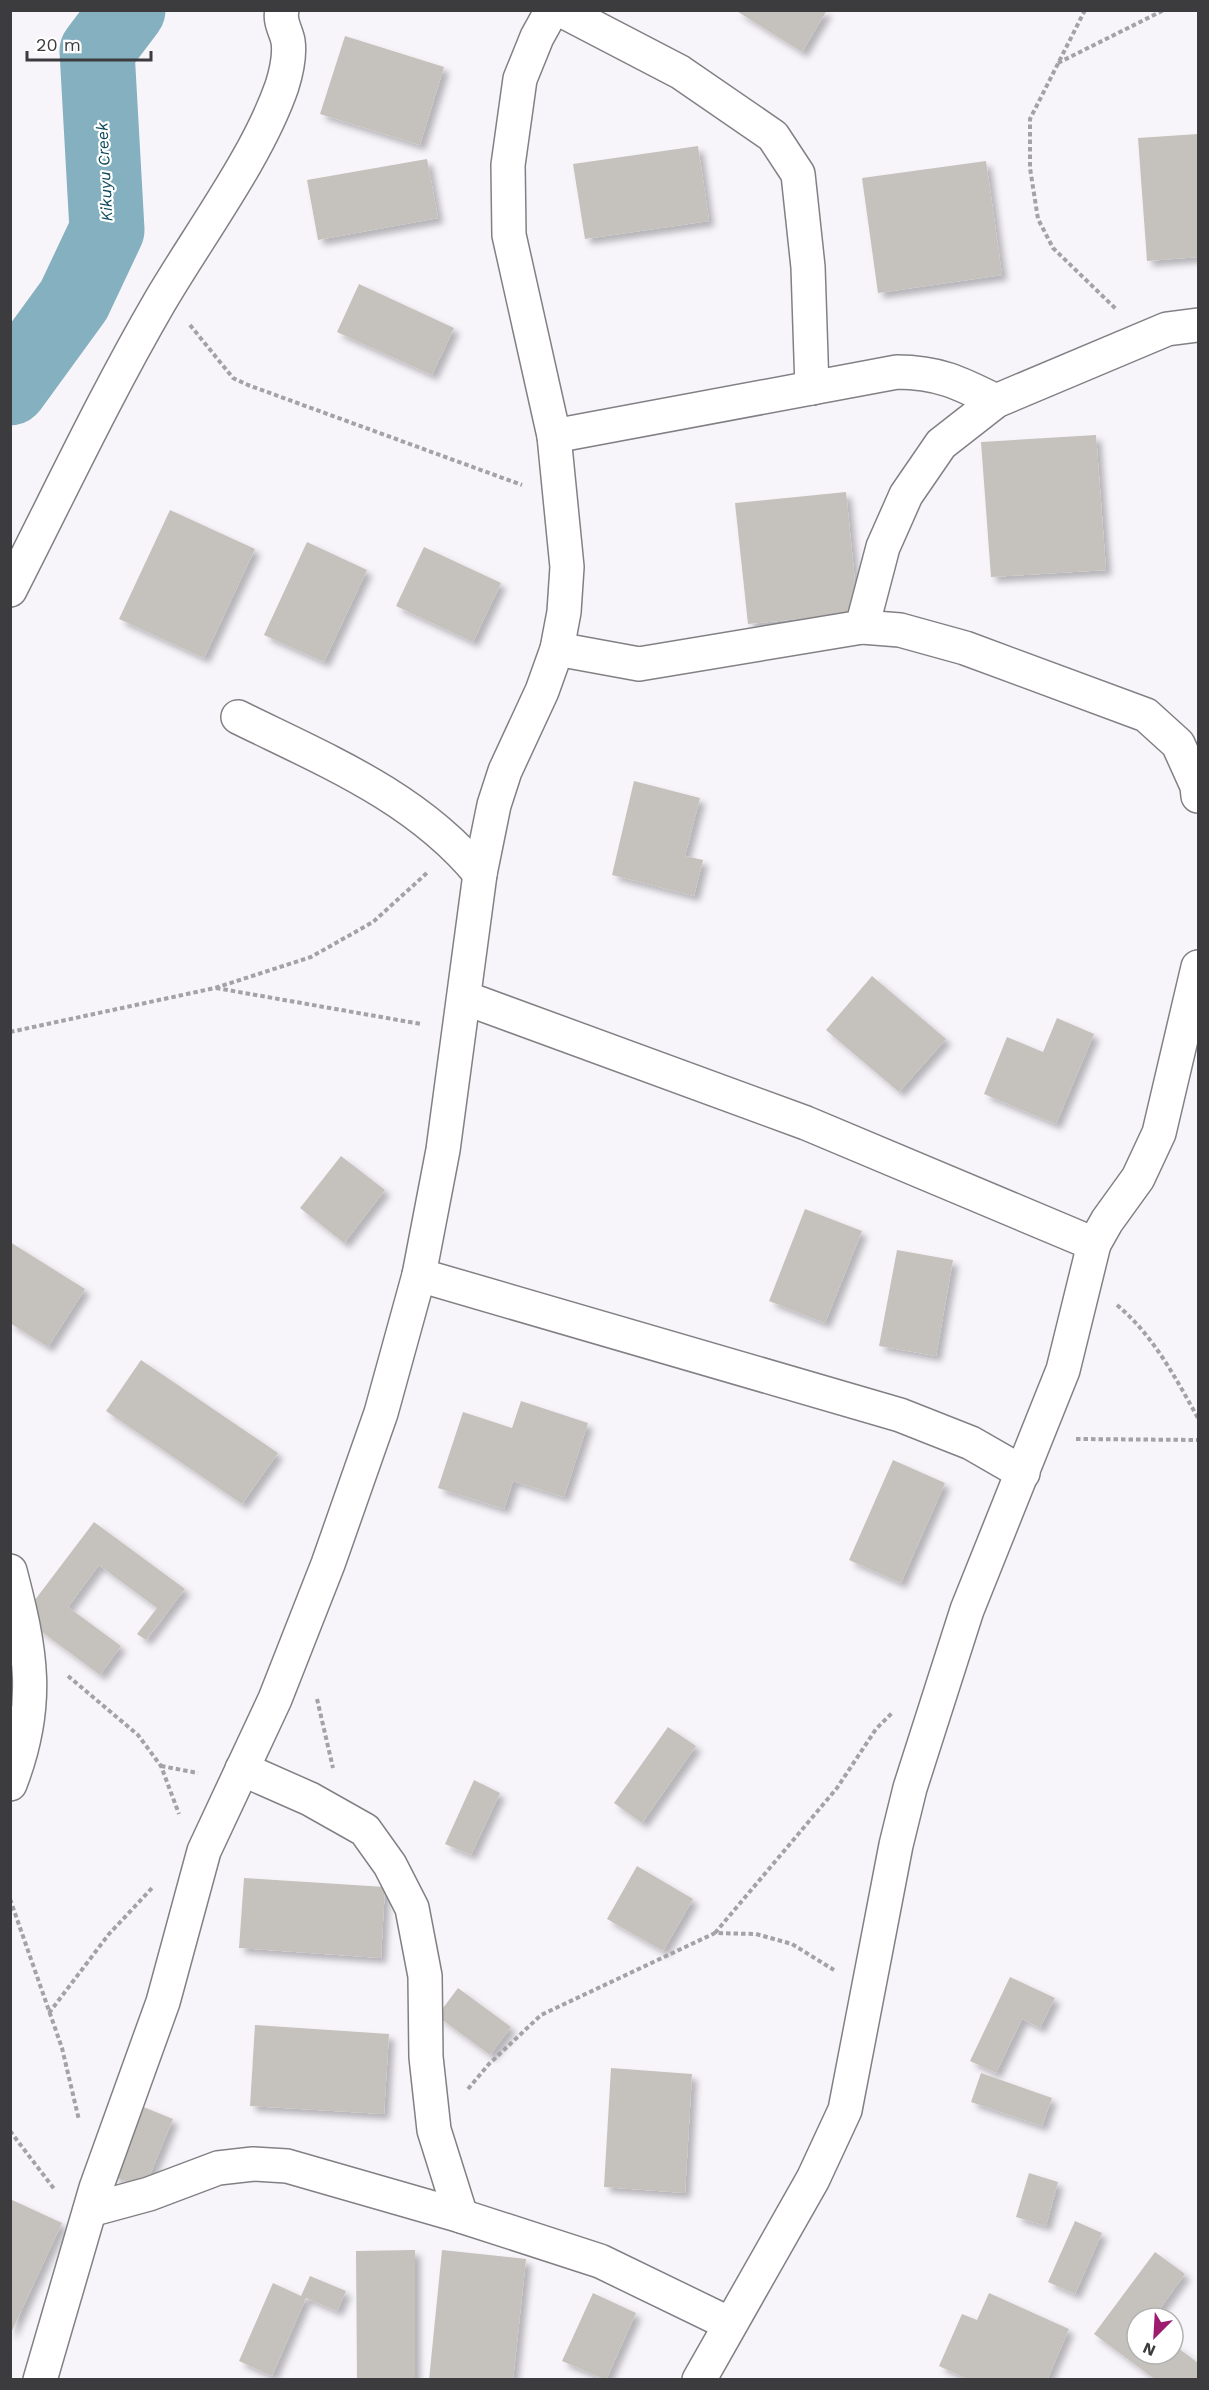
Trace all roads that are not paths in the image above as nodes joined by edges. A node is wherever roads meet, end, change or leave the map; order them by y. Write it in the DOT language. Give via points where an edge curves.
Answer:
graph roads {
  1 [pos="282,10"];
  2 [pos="552,10"];
  3 [pos="561,10"];
  4 [pos="1198,325"];
  5 [pos="812,388"];
  6 [pos="996,401"];
  7 [pos="554,436"];
  8 [pos="10,590"];
  9 [pos="862,627"];
  10 [pos="557,649"];
  11 [pos="238,717"];
  12 [pos="1198,796"];
  13 [pos="480,874"];
  14 [pos="1198,967"];
  15 [pos="465,998"];
  16 [pos="1094,1244"];
  17 [pos="419,1275"];
  18 [pos="1029,1459"];
  19 [pos="10,1571"];
  20 [pos="242,1769"];
  21 [pos="10,1784"];
  22 [pos="461,2216"];
  23 [pos="87,2220"];
  24 [pos="730,2324"];
  25 [pos="40,2379"];
  26 [pos="699,2379"];
  1 -- 8 [label="street" via="288,43 282,86 258,139 158,304"];
  2 -- 7 [label="street" via="520,79 508,165 508,207 509,235"];
  3 -- 5 [label="street" via="680,72 773,136 798,174 808,267"];
  4 -- 6 [label="street" via="1167,329"];
  5 -- 6 [label="street" via="897,372 925,372 953,379"];
  5 -- 7 [label="street"];
  6 -- 9 [label="street" via="940,444 906,495 884,547"];
  7 -- 10 [label="street" via="567,567"];
  9 -- 10 [label="street" via="639,664"];
  9 -- 12 [label="street" via="900,630 965,648 1146,716 1178,744"];
  10 -- 13 [label="street" via="505,771"];
  11 -- 13 [label="street" via="347,771 419,814 457,846"];
  13 -- 15 [label="street"];
  14 -- 16 [label="street" via="1159,1133 1138,1178"];
  15 -- 16 [label="street" via="806,1123"];
  15 -- 17 [label="street" via="443,1150"];
  16 -- 18 [label="street" via="1063,1370"];
  17 -- 18 [label="street" via="900,1415 971,1443"];
  17 -- 20 [label="street" via="381,1413 332,1553 276,1699"];
  18 -- 24 [label="street" via="967,1610 910,1788 851,2085 836,2134"];
  19 -- 21 [label="street" via="32,1682 30,1714"];
  20 -- 22 [label="street" via="310,1799 365,1830 390,1865 412,1908 425,1976 426,2057 434,2130"];
  20 -- 23 [label="street" via="204,1851 163,2002"];
  22 -- 23 [label="street" via="287,2166 253,2164 218,2168"];
  22 -- 24 [label="street" via="600,2261"];
  23 -- 25 [label="street"];
  24 -- 26 [label="street"];
}
